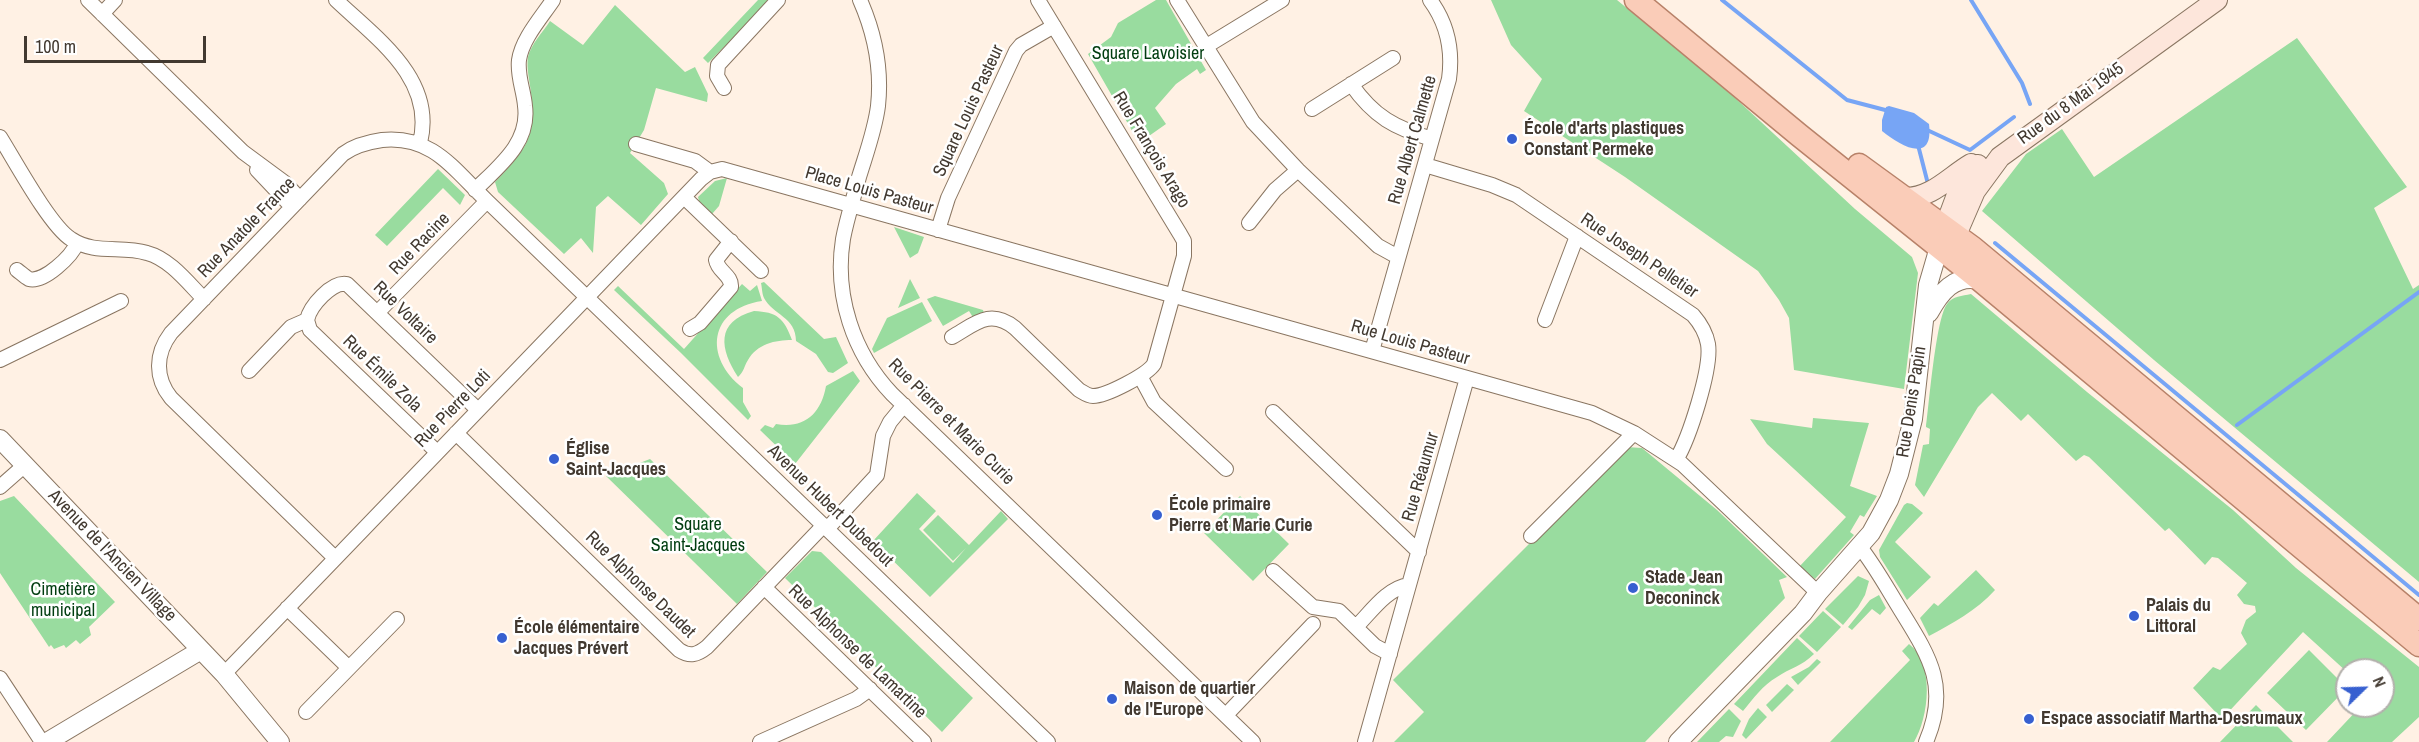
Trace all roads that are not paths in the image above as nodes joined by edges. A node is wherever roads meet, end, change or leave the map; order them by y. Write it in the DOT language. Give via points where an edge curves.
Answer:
graph roads {
  1 [pos="88,0"];
  2 [pos="115,0"];
  3 [pos="336,0"];
  4 [pos="553,0"];
  5 [pos="778,0"];
  6 [pos="860,0"];
  7 [pos="1038,0"];
  8 [pos="1177,0"];
  9 [pos="1282,0"];
  10 [pos="1430,0"];
  11 [pos="1636,0"];
  12 [pos="1653,0"];
  13 [pos="2203,0"];
  14 [pos="2217,0"];
  15 [pos="102,14"];
  16 [pos="1054,26"];
  17 [pos="1205,46"];
  18 [pos="1393,58"];
  19 [pos="1351,84"];
  20 [pos="724,88"];
  21 [pos="1312,109"];
  22 [pos="0,137"];
  23 [pos="1432,139"];
  24 [pos="420,143"];
  25 [pos="636,144"];
  26 [pos="1992,152"];
  27 [pos="1425,165"];
  28 [pos="1298,170"];
  29 [pos="710,172"];
  30 [pos="475,190"];
  31 [pos="684,197"];
  32 [pos="1905,198"];
  33 [pos="487,201"];
  34 [pos="296,203"];
  35 [pos="852,204"];
  36 [pos="1249,223"];
  37 [pos="1911,224"];
  38 [pos="938,230"];
  39 [pos="1577,236"];
  40 [pos="730,241"];
  41 [pos="1947,241"];
  42 [pos="77,243"];
  43 [pos="1398,257"];
  44 [pos="17,270"];
  45 [pos="761,271"];
  46 [pos="1930,275"];
  47 [pos="1980,280"];
  48 [pos="1173,296"];
  49 [pos="587,297"];
  50 [pos="204,298"];
  51 [pos="121,301"];
  52 [pos="378,312"];
  53 [pos="307,320"];
  54 [pos="1545,320"];
  55 [pos="1925,323"];
  56 [pos="690,329"];
  57 [pos="952,337"];
  58 [pos="1372,351"];
  59 [pos="0,360"];
  60 [pos="249,372"];
  61 [pos="1140,376"];
  62 [pos="1467,378"];
  63 [pos="904,405"];
  64 [pos="478,410"];
  65 [pos="1273,412"];
  66 [pos="456,433"];
  67 [pos="1634,433"];
  68 [pos="0,439"];
  69 [pos="437,452"];
  70 [pos="1676,460"];
  71 [pos="25,465"];
  72 [pos="1226,469"];
  73 [pos="0,487"];
  74 [pos="825,527"];
  75 [pos="1531,537"];
  76 [pos="1860,547"];
  77 [pos="1419,552"];
  78 [pos="335,558"];
  79 [pos="1273,571"];
  80 [pos="1409,585"];
  81 [pos="764,587"];
  82 [pos="1818,593"];
  83 [pos="286,608"];
  84 [pos="397,619"];
  85 [pos="2419,619"];
  86 [pos="1313,624"];
  87 [pos="1356,627"];
  88 [pos="2419,645"];
  89 [pos="201,650"];
  90 [pos="1390,654"];
  91 [pos="349,668"];
  92 [pos="224,674"];
  93 [pos="0,678"];
  94 [pos="870,690"];
  95 [pos="306,712"];
  96 [pos="1226,716"];
  97 [pos="44,742"];
  98 [pos="280,742"];
  99 [pos="760,742"];
  100 [pos="924,742"];
  101 [pos="1048,742"];
  102 [pos="1253,742"];
  103 [pos="1365,742"];
  104 [pos="1665,742"];
  105 [pos="1678,742"];
  106 [pos="1926,742"];
  1 -- 15 [label="street"];
  2 -- 15 [label="street"];
  3 -- 24 [label="street" via="401,62 412,78 423,116"];
  4 -- 30 [label="street" via="524,45 519,60 526,114 522,137"];
  5 -- 20 [label="street" via="718,65 717,76"];
  6 -- 35 [label="street, Rue Pierre et Marie Curie" via="874,42 879,89 874,125"];
  7 -- 16 [label="street, Rue François Arago"];
  8 -- 17 [label="street"];
  9 -- 17 [label="street"];
  10 -- 23 [label="street, Rue Albert Calmette" via="1446,29 1451,63"];
  11 -- 37 [label="main road"];
  12 -- 32 [label="main road" via="1794,117"];
  13 -- 26 [label="main road, Rue du 8 Mai 1945"];
  14 -- 41 [label="main road, Rue du 8 Mai 1945" via="2000,157 1975,191"];
  15 -- 34 [label="street" via="243,152 285,183"];
  16 -- 38 [label="street, Square Louis Pasteur" via="1016,51 951,192"];
  16 -- 48 [label="street, Rue François Arago" via="1181,236 1184,256"];
  17 -- 28 [label="street" via="1248,116"];
  18 -- 19 [label="street"];
  19 -- 21 [label="street"];
  19 -- 23 [label="street" via="1366,105 1388,122"];
  22 -- 42 [label="street" via="55,224"];
  23 -- 27 [label="street, Rue Albert Calmette"];
  24 -- 30 [label="street"];
  24 -- 34 [label="street, Rue Anatole France" via="391,140 352,148"];
  25 -- 29 [label="street" via="699,162"];
  26 -- 32 [label="main road, Rue du 8 Mai 1945" via="1931,192"];
  26 -- 41 [label="main road, Rue du 8 Mai 1945" via="1966,180 1955,200"];
  27 -- 39 [label="street, Rue Joseph Pelletier" via="1516,195"];
  27 -- 43 [label="street, Rue Albert Calmette"];
  28 -- 36 [label="street" via="1275,190"];
  28 -- 43 [label="street" via="1378,246"];
  29 -- 31 [label="street, Rue Pierre Loti"];
  29 -- 35 [label="street, Place Louis Pasteur" via="727,169"];
  30 -- 33 [label="street"];
  31 -- 40 [label="street"];
  31 -- 49 [label="street, Rue Pierre Loti"];
  32 -- 41 [label="main road"];
  33 -- 49 [label="street"];
  33 -- 52 [label="street, Rue Racine"];
  34 -- 50 [label="street, Rue Anatole France"];
  35 -- 38 [label="street, Place Louis Pasteur"];
  35 -- 63 [label="street, Rue Pierre et Marie Curie" via="842,255 847,315 866,361"];
  37 -- 41 [label="main road"];
  37 -- 46 [label="street" via="1923,244"];
  38 -- 48 [label="street, Rue Louis Pasteur"];
  39 -- 54 [label="street"];
  39 -- 70 [label="street, Rue Joseph Pelletier" via="1689,311 1705,334 1709,350 1707,369 1685,444"];
  40 -- 45 [label="street"];
  40 -- 56 [label="street" via="716,260 731,287"];
  41 -- 46 [label="street, Rue Denis Papin"];
  41 -- 47 [label="main road"];
  41 -- 55 [label="street, Rue Denis Papin"];
  41 -- 85 [label="main road"];
  42 -- 44 [label="street" via="68,259 41,276 31,279"];
  42 -- 50 [label="street" via="96,249 154,255"];
  43 -- 58 [label="street, Rue Albert Calmette"];
  46 -- 55 [label="street, Rue Denis Papin"];
  47 -- 55 [label="street, Rue Denis Papin" via="1964,279 1945,288"];
  47 -- 88 [label="main road"];
  48 -- 58 [label="street, Rue Louis Pasteur"];
  48 -- 61 [label="street, Rue François Arago" via="1156,361"];
  49 -- 64 [label="street, Rue Pierre Loti"];
  49 -- 74 [label="street, Avenue Hubert Dubedout"];
  50 -- 78 [label="street, Rue Anatole France" via="165,343 158,366 162,383 175,402"];
  51 -- 59 [label="street"];
  52 -- 53 [label="street, Rue Voltaire" via="350,285 340,283 311,310"];
  52 -- 64 [label="street, Rue Voltaire"];
  53 -- 60 [label="street" via="291,327"];
  53 -- 69 [label="street, Rue Émile Zola" via="310,330"];
  55 -- 76 [label="street, Rue Denis Papin" via="1905,456 1889,500"];
  57 -- 61 [label="street" via="986,319 1004,320 1076,388 1092,396"];
  58 -- 62 [label="street, Rue Louis Pasteur"];
  61 -- 72 [label="street" via="1154,402"];
  62 -- 67 [label="street, Rue Louis Pasteur" via="1592,413"];
  62 -- 77 [label="street, Rue Réaumur"];
  63 -- 74 [label="street, Rue Alphonse Daudet" via="883,436 877,475"];
  63 -- 96 [label="street, Rue Pierre et Marie Curie"];
  64 -- 66 [label="street, Rue Pierre Loti"];
  65 -- 77 [label="street"];
  66 -- 69 [label="street, Rue Pierre Loti"];
  66 -- 81 [label="street, Rue Alphonse Daudet" via="687,655 707,647"];
  67 -- 70 [label="street, Rue Louis Pasteur"];
  67 -- 75 [label="street"];
  68 -- 71 [label="street, Avenue de l'Ancien Village"];
  69 -- 78 [label="street, Rue Pierre Loti"];
  70 -- 82 [label="street, Rue Louis Pasteur"];
  71 -- 73 [label="street"];
  71 -- 89 [label="street, Avenue de l'Ancien Village"];
  74 -- 81 [label="street, Rue Alphonse Daudet"];
  74 -- 101 [label="street, Avenue Hubert Dubedout"];
  76 -- 82 [label="street, Rue Denis Papin"];
  76 -- 106 [label="street" via="1933,666 1937,704"];
  77 -- 80 [label="street, Rue Réaumur"];
  78 -- 83 [label="street, Rue Pierre Loti"];
  79 -- 87 [label="street" via="1313,607 1339,611"];
  80 -- 87 [label="street" via="1390,592"];
  80 -- 90 [label="street, Rue Réaumur"];
  81 -- 94 [label="street, Rue Alphonse de Lamartine"];
  82 -- 104 [label="street, Rue Denis Papin" via="1792,610"];
  82 -- 105 [label="street, Rue Denis Papin"];
  83 -- 91 [label="street"];
  83 -- 92 [label="street, Rue Pierre Loti"];
  84 -- 91 [label="street"];
  86 -- 96 [label="street"];
  87 -- 90 [label="street" via="1375,646"];
  89 -- 92 [label="street, Avenue de l'Ancien Village"];
  89 -- 97 [label="street"];
  90 -- 103 [label="street, Rue Réaumur"];
  91 -- 95 [label="street"];
  92 -- 98 [label="street, Avenue de l'Ancien Village"];
  93 -- 97 [label="street"];
  94 -- 99 [label="street"];
  94 -- 100 [label="street, Rue Alphonse de Lamartine"];
  96 -- 102 [label="street, Rue Pierre et Marie Curie"];
}
